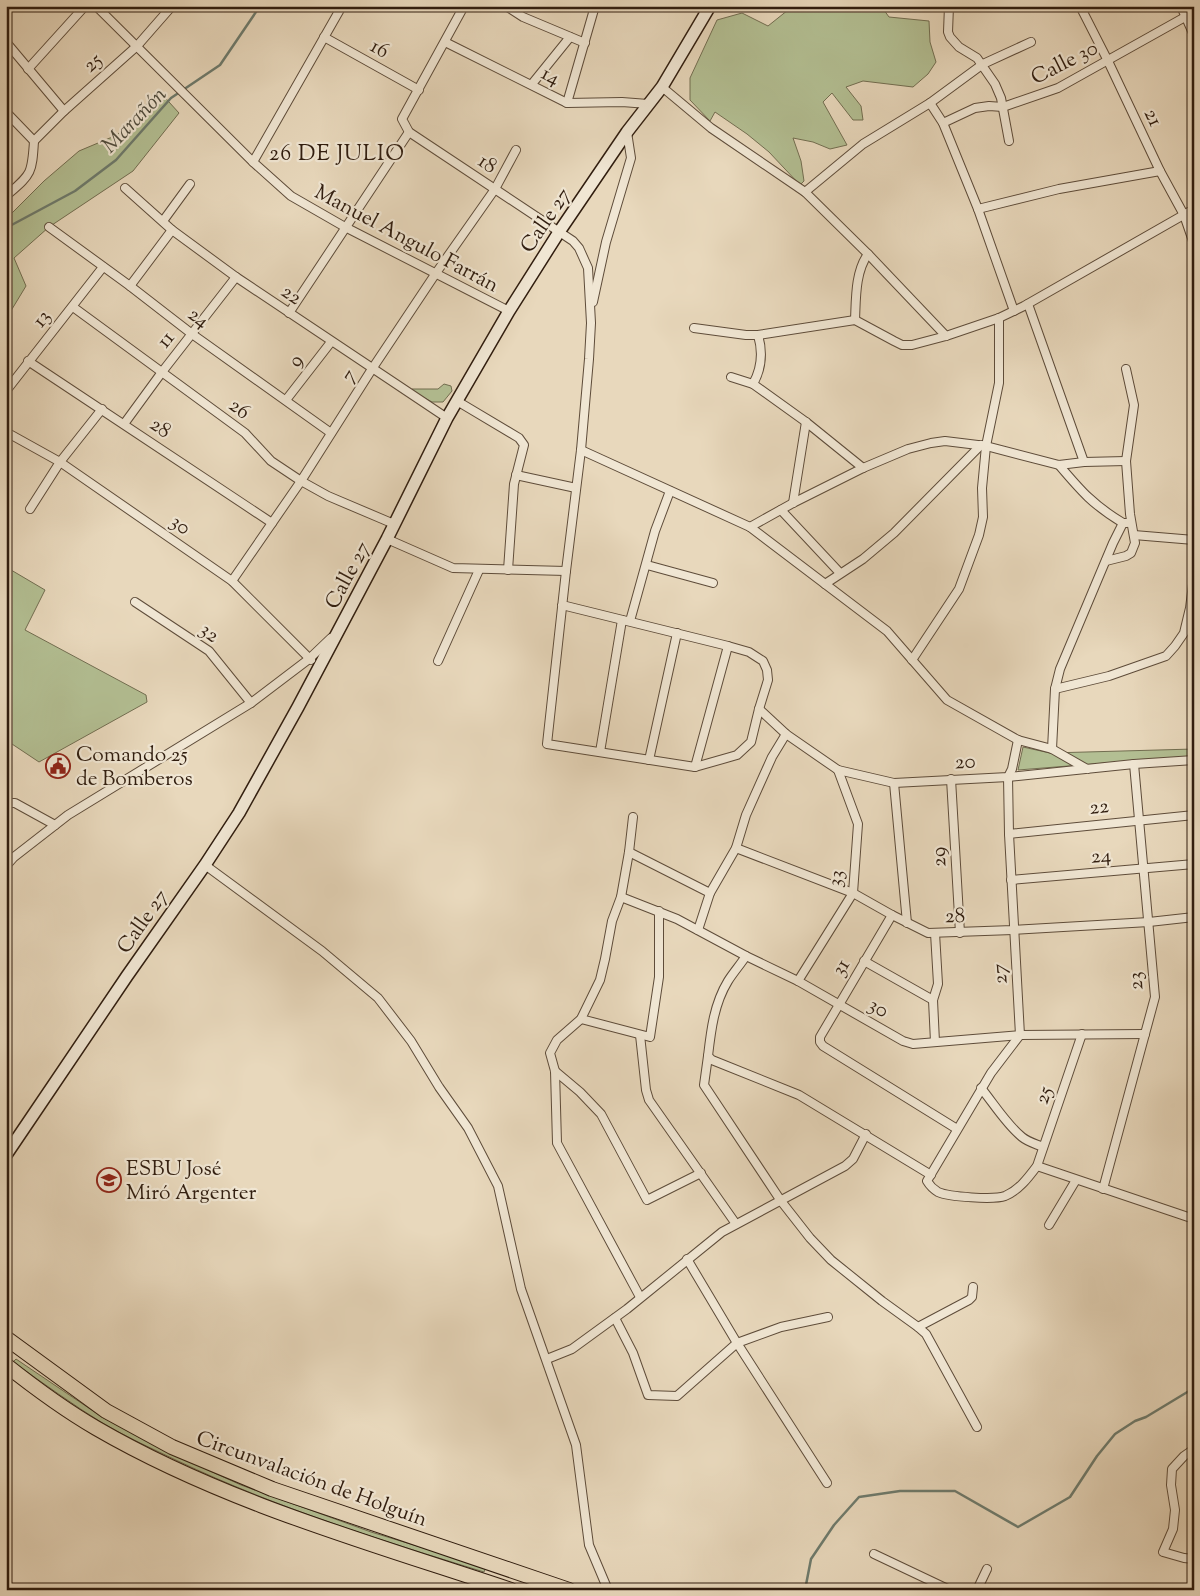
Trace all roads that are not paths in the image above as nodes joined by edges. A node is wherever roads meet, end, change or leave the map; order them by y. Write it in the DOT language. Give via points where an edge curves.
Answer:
graph roads {
  1 [pos="85,6"];
  2 [pos="96,6"];
  3 [pos="172,6"];
  4 [pos="342,6"];
  5 [pos="464,6"];
  6 [pos="506,6"];
  7 [pos="595,6"];
  8 [pos="710,6"];
  9 [pos="949,6"];
  10 [pos="1080,6"];
  11 [pos="1188,11"];
  12 [pos="1194,33"];
  13 [pos="324,36"];
  14 [pos="570,37"];
  15 [pos="6,42"];
  16 [pos="445,42"];
  17 [pos="1031,42"];
  18 [pos="585,43"];
  19 [pos="136,46"];
  20 [pos="1107,59"];
  21 [pos="983,64"];
  22 [pos="28,69"];
  23 [pos="532,84"];
  24 [pos="662,87"];
  25 [pos="419,90"];
  26 [pos="567,103"];
  27 [pos="930,103"];
  28 [pos="648,104"];
  29 [pos="1003,107"];
  30 [pos="64,110"];
  31 [pos="6,112"];
  32 [pos="943,123"];
  33 [pos="409,132"];
  34 [pos="627,132"];
  35 [pos="1009,140"];
  36 [pos="34,141"];
  37 [pos="516,150"];
  38 [pos="253,162"];
  39 [pos="1160,171"];
  40 [pos="190,184"];
  41 [pos="125,188"];
  42 [pos="495,189"];
  43 [pos="805,192"];
  44 [pos="6,196"];
  45 [pos="1194,209"];
  46 [pos="978,210"];
  47 [pos="1184,215"];
  48 [pos="163,221"];
  49 [pos="49,227"];
  50 [pos="346,227"];
  51 [pos="172,230"];
  52 [pos="559,232"];
  53 [pos="1194,244"];
  54 [pos="868,254"];
  55 [pos="103,267"];
  56 [pos="436,273"];
  57 [pos="236,277"];
  58 [pos="130,286"];
  59 [pos="1028,304"];
  60 [pos="73,307"];
  61 [pos="509,311"];
  62 [pos="1014,311"];
  63 [pos="590,312"];
  64 [pos="289,313"];
  65 [pos="999,318"];
  66 [pos="855,320"];
  67 [pos="694,328"];
  68 [pos="192,334"];
  69 [pos="758,335"];
  70 [pos="946,336"];
  71 [pos="332,342"];
  72 [pos="28,361"];
  73 [pos="372,369"];
  74 [pos="1126,369"];
  75 [pos="162,372"];
  76 [pos="731,377"];
  77 [pos="753,384"];
  78 [pos="6,392"];
  79 [pos="286,400"];
  80 [pos="457,401"];
  81 [pos="102,409"];
  82 [pos="447,418"];
  83 [pos="806,422"];
  84 [pos="124,424"];
  85 [pos="6,432"];
  86 [pos="331,432"];
  87 [pos="983,446"];
  88 [pos="581,450"];
  89 [pos="1126,461"];
  90 [pos="60,462"];
  91 [pos="1084,462"];
  92 [pos="1059,465"];
  93 [pos="863,468"];
  94 [pos="516,475"];
  95 [pos="301,481"];
  96 [pos="576,488"];
  97 [pos="670,491"];
  98 [pos="793,503"];
  99 [pos="30,509"];
  100 [pos="781,510"];
  101 [pos="272,523"];
  102 [pos="1123,523"];
  103 [pos="394,524"];
  104 [pos="1132,524"];
  105 [pos="750,527"];
  106 [pos="1134,535"];
  107 [pos="387,538"];
  108 [pos="1194,540"];
  109 [pos="1106,561"];
  110 [pos="647,565"];
  111 [pos="479,570"];
  112 [pos="508,570"];
  113 [pos="566,571"];
  114 [pos="840,573"];
  115 [pos="1194,576"];
  116 [pos="232,581"];
  117 [pos="713,583"];
  118 [pos="825,584"];
  119 [pos="134,602"];
  120 [pos="562,605"];
  121 [pos="1192,608"];
  122 [pos="626,621"];
  123 [pos="677,633"];
  124 [pos="336,634"];
  125 [pos="728,646"];
  126 [pos="309,659"];
  127 [pos="438,660"];
  128 [pos="912,660"];
  129 [pos="319,666"];
  130 [pos="1055,689"];
  131 [pos="251,703"];
  132 [pos="759,709"];
  133 [pos="786,734"];
  134 [pos="1018,740"];
  135 [pos="1052,749"];
  136 [pos="600,752"];
  137 [pos="649,760"];
  138 [pos="1194,760"];
  139 [pos="1134,764"];
  140 [pos="695,767"];
  141 [pos="1087,769"];
  142 [pos="838,770"];
  143 [pos="1008,777"];
  144 [pos="951,780"];
  145 [pos="894,783"];
  146 [pos="6,803"];
  147 [pos="1194,814"];
  148 [pos="633,817"];
  149 [pos="1139,820"];
  150 [pos="55,825"];
  151 [pos="1008,834"];
  152 [pos="736,848"];
  153 [pos="629,852"];
  154 [pos="1194,864"];
  155 [pos="205,865"];
  156 [pos="6,866"];
  157 [pos="1144,869"];
  158 [pos="1011,880"];
  159 [pos="853,893"];
  160 [pos="710,894"];
  161 [pos="621,897"];
  162 [pos="659,911"];
  163 [pos="892,916"];
  164 [pos="1194,917"];
  165 [pos="1148,922"];
  166 [pos="907,923"];
  167 [pos="698,930"];
  168 [pos="1013,930"];
  169 [pos="935,933"];
  170 [pos="960,933"];
  171 [pos="746,956"];
  172 [pos="864,961"];
  173 [pos="798,981"];
  174 [pos="932,1000"];
  175 [pos="838,1005"];
  176 [pos="581,1020"];
  177 [pos="1020,1034"];
  178 [pos="1082,1034"];
  179 [pos="1145,1034"];
  180 [pos="640,1035"];
  181 [pos="935,1042"];
  182 [pos="708,1056"];
  183 [pos="555,1071"];
  184 [pos="982,1088"];
  185 [pos="957,1129"];
  186 [pos="866,1134"];
  187 [pos="1044,1147"];
  188 [pos="6,1155"];
  189 [pos="1037,1166"];
  190 [pos="700,1173"];
  191 [pos="929,1178"];
  192 [pos="1076,1180"];
  193 [pos="1103,1188"];
  194 [pos="781,1201"];
  195 [pos="1194,1219"];
  196 [pos="736,1224"];
  197 [pos="1049,1225"];
  198 [pos="687,1259"];
  199 [pos="973,1287"];
  200 [pos="640,1297"];
  201 [pos="828,1317"];
  202 [pos="615,1318"];
  203 [pos="918,1327"];
  204 [pos="6,1338"];
  205 [pos="737,1343"];
  206 [pos="547,1359"];
  207 [pos="6,1365"];
  208 [pos="977,1427"];
  209 [pos="1194,1450"];
  210 [pos="827,1483"];
  211 [pos="874,1554"];
  212 [pos="1194,1559"];
  213 [pos="987,1569"];
  214 [pos="511,1590"];
  215 [pos="569,1590"];
  216 [pos="608,1590"];
  217 [pos="950,1590"];
  218 [pos="976,1590"];
  1 -- 22 [label="street"];
  2 -- 19 [label="street, Manuel Angulo Farrán"];
  3 -- 19 [label="street, 25"];
  4 -- 13 [label="street"];
  5 -- 16 [label="street"];
  6 -- 14 [label="street"];
  7 -- 18 [label="street"];
  8 -- 24 [label="main road, Calle 27"];
  9 -- 21 [label="street" via="950,37"];
  10 -- 20 [label="street, 21"];
  11 -- 12 [label="street"];
  11 -- 20 [label="street, Calle 30"];
  13 -- 25 [label="street, 16"];
  13 -- 38 [label="street"];
  14 -- 18 [label="street"];
  14 -- 23 [label="street"];
  15 -- 22 [label="street"];
  16 -- 23 [label="street, 14"];
  16 -- 25 [label="street"];
  17 -- 21 [label="street"];
  18 -- 26 [label="street"];
  19 -- 30 [label="street, 25"];
  19 -- 38 [label="street, Manuel Angulo Farrán"];
  20 -- 29 [label="street, Calle 30" via="1058,88"];
  20 -- 39 [label="street, 21"];
  21 -- 27 [label="street"];
  21 -- 29 [label="street"];
  22 -- 30 [label="street"];
  23 -- 26 [label="street, 14"];
  24 -- 28 [label="main road, Calle 27"];
  24 -- 43 [label="street" via="711,128"];
  25 -- 33 [label="street, 18" via="402,120"];
  26 -- 28 [label="street, 14"];
  27 -- 32 [label="street"];
  27 -- 43 [label="street" via="863,144"];
  28 -- 34 [label="main road, Calle 27"];
  29 -- 32 [label="street, Calle 30" via="975,108"];
  29 -- 35 [label="street"];
  30 -- 36 [label="street, 25"];
  31 -- 36 [label="street"];
  32 -- 46 [label="street"];
  33 -- 42 [label="street, 18"];
  33 -- 50 [label="street"];
  34 -- 52 [label="main road, Calle 27"];
  34 -- 63 [label="street" via="631,158 606,242"];
  36 -- 44 [label="street" via="32,166 27,178"];
  37 -- 42 [label="street, 7"];
  38 -- 50 [label="street, Manuel Angulo Farrán" via="291,196"];
  39 -- 46 [label="street" via="1058,189"];
  39 -- 47 [label="street, 21"];
  40 -- 48 [label="street"];
  41 -- 48 [label="street, 22"];
  42 -- 52 [label="street, 18"];
  42 -- 56 [label="street, 7"];
  43 -- 54 [label="street"];
  45 -- 47 [label="street"];
  46 -- 62 [label="street"];
  47 -- 53 [label="street, 21"];
  47 -- 59 [label="street"];
  48 -- 51 [label="street, 22"];
  49 -- 55 [label="street, 24"];
  50 -- 56 [label="street, Manuel Angulo Farrán"];
  50 -- 64 [label="street"];
  51 -- 57 [label="street, 22"];
  51 -- 58 [label="street"];
  52 -- 61 [label="main road, Calle 27"];
  52 -- 63 [label="street, 18" via="573,241 586,263"];
  54 -- 66 [label="street" via="857,285"];
  54 -- 70 [label="street"];
  55 -- 58 [label="street, 24"];
  55 -- 60 [label="street, 13"];
  56 -- 61 [label="street, Manuel Angulo Farrán"];
  56 -- 73 [label="street, 7"];
  57 -- 64 [label="street, 22"];
  57 -- 68 [label="street, 11"];
  58 -- 68 [label="street, 24"];
  59 -- 62 [label="street"];
  59 -- 91 [label="street"];
  60 -- 72 [label="street, 13"];
  60 -- 75 [label="street, 26"];
  61 -- 80 [label="main road, Calle 27"];
  62 -- 65 [label="street"];
  63 -- 88 [label="street"];
  64 -- 71 [label="street, 22"];
  65 -- 70 [label="street"];
  65 -- 87 [label="street" via="999,383 988,438"];
  66 -- 69 [label="street"];
  66 -- 70 [label="street" via="902,345"];
  67 -- 69 [label="street"];
  68 -- 75 [label="street, 11"];
  68 -- 79 [label="street, 24"];
  69 -- 77 [label="street" via="762,348 761,364"];
  71 -- 73 [label="street, 22"];
  71 -- 79 [label="street, 9"];
  72 -- 78 [label="street, 13"];
  72 -- 81 [label="street, 28"];
  73 -- 82 [label="street, 22"];
  73 -- 86 [label="street, 7"];
  74 -- 89 [label="street" via="1134,405"];
  75 -- 84 [label="street, 11"];
  75 -- 95 [label="street, 26" via="245,433 271,461"];
  76 -- 77 [label="street"];
  77 -- 83 [label="street"];
  79 -- 86 [label="street, 24"];
  80 -- 82 [label="main road, Calle 27"];
  80 -- 94 [label="street" via="524,444"];
  81 -- 84 [label="street, 28"];
  81 -- 90 [label="street"];
  82 -- 103 [label="main road, Calle 27"];
  83 -- 93 [label="street"];
  83 -- 98 [label="street"];
  84 -- 101 [label="street, 28"];
  85 -- 90 [label="street, 30"];
  86 -- 95 [label="street, 7"];
  87 -- 92 [label="street"];
  87 -- 93 [label="street" via="931,442"];
  87 -- 114 [label="street" via="894,533"];
  87 -- 128 [label="street" via="983,517 979,535 959,589"];
  88 -- 96 [label="street"];
  88 -- 97 [label="street"];
  89 -- 91 [label="street"];
  89 -- 104 [label="street"];
  90 -- 99 [label="street"];
  90 -- 116 [label="street, 30"];
  91 -- 92 [label="street"];
  92 -- 102 [label="street" via="1084,495"];
  93 -- 98 [label="street"];
  94 -- 96 [label="street"];
  94 -- 112 [label="street"];
  95 -- 101 [label="street, 7"];
  95 -- 103 [label="street, 26"];
  96 -- 113 [label="street"];
  97 -- 105 [label="street"];
  97 -- 110 [label="street"];
  98 -- 100 [label="street"];
  100 -- 105 [label="street"];
  100 -- 114 [label="street"];
  101 -- 116 [label="street, 7"];
  102 -- 104 [label="street"];
  102 -- 109 [label="street"];
  103 -- 107 [label="main road, Calle 27"];
  104 -- 106 [label="street"];
  105 -- 118 [label="street"];
  106 -- 108 [label="street"];
  106 -- 109 [label="street" via="1131,553"];
  107 -- 111 [label="street" via="453,568"];
  107 -- 124 [label="main road, Calle 27"];
  109 -- 130 [label="street" via="1060,669"];
  110 -- 117 [label="street"];
  110 -- 122 [label="street"];
  111 -- 112 [label="street"];
  111 -- 127 [label="street"];
  112 -- 113 [label="street"];
  113 -- 120 [label="street"];
  114 -- 118 [label="street"];
  115 -- 121 [label="street"];
  116 -- 126 [label="street, 30"];
  118 -- 128 [label="street" via="887,632"];
  119 -- 131 [label="street, 32" via="210,651"];
  120 -- 122 [label="street"];
  120 -- 136 [label="street" via="547,744"];
  121 -- 130 [label="street" via="1184,633 1166,656 1109,676"];
  122 -- 123 [label="street"];
  122 -- 136 [label="street"];
  123 -- 125 [label="street"];
  123 -- 137 [label="street"];
  124 -- 126 [label="street"];
  124 -- 129 [label="main road, Calle 27"];
  125 -- 132 [label="street" via="749,652 762,661 767,670 768,680"];
  125 -- 140 [label="street"];
  126 -- 129 [label="street, 30"];
  126 -- 131 [label="street"];
  128 -- 134 [label="street" via="947,700"];
  129 -- 155 [label="main road, Calle 27" via="239,813"];
  130 -- 135 [label="street"];
  131 -- 150 [label="street"];
  132 -- 133 [label="street, 20"];
  132 -- 140 [label="street" via="751,742 746,749 737,755"];
  133 -- 142 [label="street, 20"];
  133 -- 152 [label="street" via="746,815"];
  134 -- 135 [label="street"];
  134 -- 143 [label="street, 27"];
  135 -- 141 [label="street"];
  136 -- 137 [label="street"];
  137 -- 140 [label="street"];
  138 -- 139 [label="street, 20"];
  139 -- 141 [label="street, 20"];
  139 -- 149 [label="street, 23"];
  141 -- 143 [label="street, 20"];
  142 -- 145 [label="street, 20"];
  142 -- 159 [label="street, 33" via="858,824"];
  143 -- 144 [label="street, 20"];
  143 -- 151 [label="street, 27"];
  144 -- 145 [label="street, 20"];
  144 -- 170 [label="street, 29"];
  145 -- 166 [label="street"];
  146 -- 150 [label="street" via="15,803"];
  147 -- 149 [label="street, 22"];
  148 -- 153 [label="street"];
  149 -- 151 [label="street, 22"];
  149 -- 157 [label="street, 23"];
  150 -- 156 [label="street" via="14,856"];
  151 -- 158 [label="street, 27"];
  152 -- 159 [label="street, 28"];
  152 -- 160 [label="street"];
  153 -- 160 [label="street"];
  153 -- 161 [label="street"];
  154 -- 157 [label="street, 24"];
  155 -- 188 [label="main road, Calle 27"];
  155 -- 206 [label="street" via="322,951 378,998 411,1041 468,1128 498,1186 522,1289"];
  157 -- 158 [label="street, 24"];
  157 -- 165 [label="street, 23"];
  158 -- 168 [label="street, 27"];
  159 -- 163 [label="street, 28"];
  159 -- 173 [label="street, 33"];
  160 -- 167 [label="street"];
  161 -- 162 [label="street, 30"];
  161 -- 176 [label="street" via="612,921 600,980"];
  162 -- 167 [label="street, 30"];
  162 -- 180 [label="street" via="659,977 650,1037"];
  163 -- 166 [label="street, 28"];
  163 -- 172 [label="street, 31"];
  164 -- 165 [label="street, 28"];
  165 -- 168 [label="street, 28"];
  165 -- 179 [label="street, 23" via="1155,997"];
  166 -- 169 [label="street, 28"];
  167 -- 171 [label="street, 30"];
  168 -- 170 [label="street, 28"];
  168 -- 177 [label="street, 27"];
  169 -- 170 [label="street, 28"];
  169 -- 174 [label="street" via="938,984"];
  171 -- 173 [label="street, 30"];
  171 -- 182 [label="street" via="719,998"];
  172 -- 174 [label="street"];
  172 -- 175 [label="street, 31"];
  173 -- 175 [label="street, 30"];
  174 -- 181 [label="street"];
  175 -- 181 [label="street, 30" via="903,1041 913,1044"];
  175 -- 185 [label="street, 31" via="820,1037 823,1046"];
  176 -- 180 [label="street"];
  176 -- 183 [label="street" via="557,1040 550,1053"];
  177 -- 178 [label="street, 30"];
  177 -- 181 [label="street, 30"];
  177 -- 184 [label="street"];
  178 -- 179 [label="street, 30"];
  178 -- 187 [label="street, 25"];
  179 -- 193 [label="street, 23"];
  180 -- 190 [label="street" via="649,1100"];
  182 -- 186 [label="street, 25" via="798,1096"];
  182 -- 194 [label="street" via="704,1085"];
  183 -- 190 [label="street" via="601,1114 647,1200"];
  183 -- 200 [label="street" via="557,1143"];
  184 -- 185 [label="street"];
  184 -- 187 [label="street" via="1022,1137"];
  185 -- 191 [label="street"];
  186 -- 191 [label="street, 25"];
  186 -- 194 [label="street" via="848,1163"];
  187 -- 189 [label="street, 25"];
  189 -- 191 [label="street, 25" via="1013,1192 992,1199 944,1194 934,1189"];
  189 -- 192 [label="street"];
  190 -- 196 [label="street"];
  192 -- 193 [label="street"];
  192 -- 197 [label="street"];
  193 -- 195 [label="street"];
  194 -- 196 [label="street"];
  194 -- 203 [label="street" via="831,1260"];
  196 -- 198 [label="street"];
  198 -- 200 [label="street"];
  198 -- 205 [label="street"];
  199 -- 203 [label="street" via="972,1297 968,1300"];
  200 -- 202 [label="street"];
  201 -- 205 [label="street" via="780,1327"];
  202 -- 205 [label="street" via="633,1353 648,1395 676,1396"];
  202 -- 206 [label="street" via="572,1349"];
  203 -- 208 [label="street" via="926,1334"];
  204 -- 215 [label="highway, Circunvalación de Holguín" via="106,1411 172,1447 272,1489"];
  205 -- 210 [label="street"];
  206 -- 216 [label="street" via="576,1445 589,1545"];
  207 -- 214 [label="highway, Circunvalación de Holguín" via="96,1428 165,1464 266,1508"];
  209 -- 212 [label="street" via="1172,1469 1173,1529 1163,1552"];
  211 -- 217 [label="street"];
  213 -- 218 [label="street"];
}
